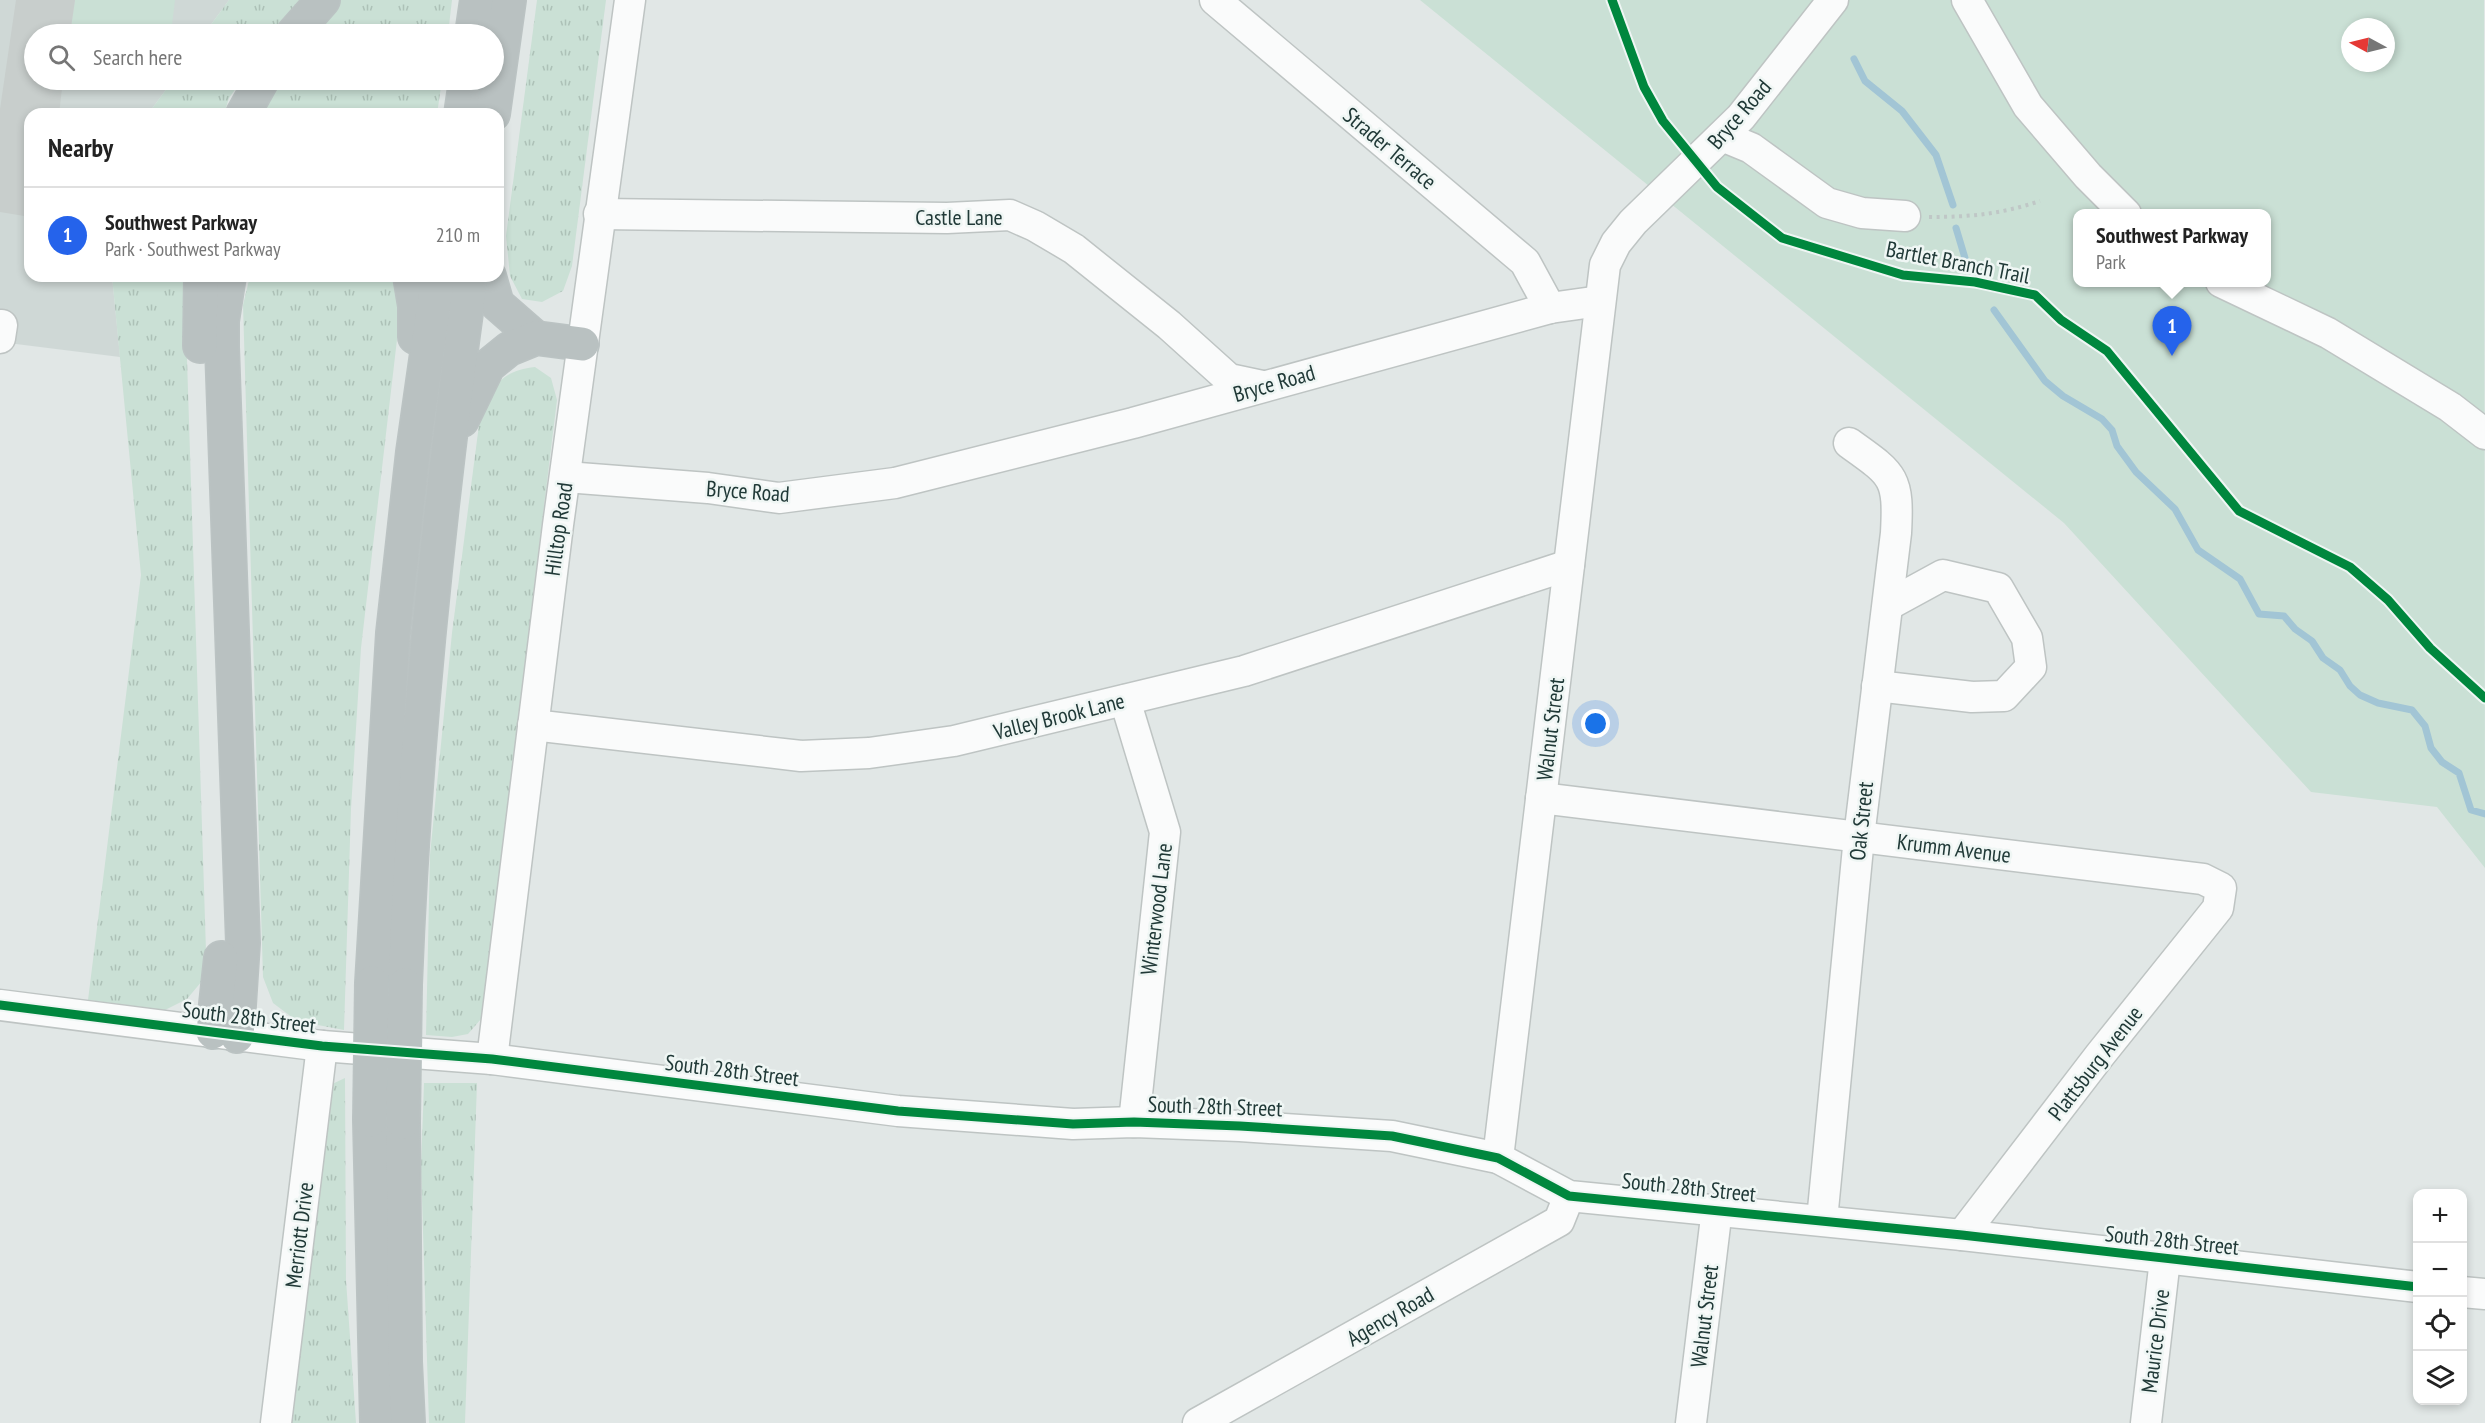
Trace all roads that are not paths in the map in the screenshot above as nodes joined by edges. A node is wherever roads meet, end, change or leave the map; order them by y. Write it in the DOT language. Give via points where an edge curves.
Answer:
graph roads {
  1 [pos="323,0"];
  2 [pos="477,0"];
  3 [pos="509,0"];
  4 [pos="630,0"];
  5 [pos="1215,0"];
  6 [pos="1833,0"];
  7 [pos="1967,0"];
  8 [pos="302,24"];
  9 [pos="473,24"];
  10 [pos="504,36"];
  11 [pos="256,90"];
  12 [pos="465,90"];
  13 [pos="496,90"];
  14 [pos="246,108"];
  15 [pos="462,108"];
  16 [pos="494,108"];
  17 [pos="1722,136"];
  18 [pos="2122,209"];
  19 [pos="599,214"];
  20 [pos="1905,216"];
  21 [pos="201,282"];
  22 [pos="228,282"];
  23 [pos="411,282"];
  24 [pos="437,282"];
  25 [pos="470,282"];
  26 [pos="491,282"];
  27 [pos="2231,287"];
  28 [pos="1600,301"];
  29 [pos="1550,308"];
  30 [pos="536,338"];
  31 [pos="582,344"];
  32 [pos="1263,386"];
  33 [pos="2485,434"];
  34 [pos="1849,443"];
  35 [pos="413,452"];
  36 [pos="446,458"];
  37 [pos="566,477"];
  38 [pos="1569,565"];
  39 [pos="1888,605"];
  40 [pos="1877,686"];
  41 [pos="1125,700"];
  42 [pos="533,725"];
  43 [pos="1541,798"];
  44 [pos="1859,837"];
  45 [pos="2221,888"];
  46 [pos="0,1005"];
  47 [pos="225,1034"];
  48 [pos="322,1046"];
  49 [pos="492,1059"];
  50 [pos="1134,1122"];
  51 [pos="1498,1158"];
  52 [pos="1569,1196"];
  53 [pos="1717,1209"];
  54 [pos="1822,1220"];
  55 [pos="1962,1235"];
  56 [pos="2165,1259"];
  57 [pos="2413,1286"];
  58 [pos="2467,1292"];
  59 [pos="2485,1294"];
  60 [pos="276,1423"];
  61 [pos="377,1423"];
  62 [pos="408,1423"];
  63 [pos="1198,1423"];
  64 [pos="1691,1423"];
  65 [pos="2146,1423"];
  1 -- 8 [label="highway"];
  2 -- 9 [label="highway"];
  3 -- 10 [label="highway"];
  4 -- 19 [label="street, Hilltop Road"];
  5 -- 29 [label="street, Strader Terrace" via="1525,262"];
  6 -- 17 [label="street, Bryce Road"];
  7 -- 18 [label="street" via="2028,106"];
  11 -- 14 [label="highway"];
  12 -- 15 [label="highway"];
  13 -- 16 [label="highway"];
  17 -- 20 [label="street" via="1766,158 1827,203 1862,213"];
  17 -- 28 [label="street, Bryce Road" via="1616,243 1605,265"];
  19 -- 31 [label="street, Hilltop Road"];
  19 -- 32 [label="street, Castle Lane" via="947,218 1010,215 1074,249 1229,379"];
  21 -- 47 [label="highway"];
  22 -- 47 [label="highway" via="222,347 243,943"];
  23 -- 35 [label="highway" via="415,306"];
  24 -- 35 [label="highway"];
  25 -- 36 [label="highway"];
  26 -- 30 [label="highway" via="497,304"];
  27 -- 33 [label="street" via="2328,333 2450,407"];
  28 -- 29 [label="street, Bryce Road"];
  28 -- 38 [label="street, Walnut Street"];
  29 -- 32 [label="street, Bryce Road"];
  30 -- 31 [label="highway"];
  30 -- 36 [label="highway" via="509,349 488,366"];
  31 -- 37 [label="street, Hilltop Road"];
  32 -- 37 [label="street, Bryce Road" via="895,483 779,498"];
  34 -- 39 [label="street, Oak Street" via="1893,478 1898,499"];
  35 -- 61 [label="highway, bridge" via="393,633 372,983 370,1120"];
  36 -- 62 [label="highway, bridge" via="413,804 405,985"];
  37 -- 42 [label="street, Hilltop Road"];
  38 -- 41 [label="street, Valley Brook Lane" via="1244,671"];
  38 -- 43 [label="street, Walnut Street"];
  39 -- 40 [label="street, Oak Street"];
  39 -- 40 [label="street" via="1943,575 1998,588 2027,638 2031,667 2004,696 1972,698"];
  40 -- 44 [label="street, Oak Street"];
  41 -- 42 [label="street, Valley Brook Lane" via="954,741 869,753 812,756"];
  41 -- 50 [label="street, Winterwood Lane" via="1165,832"];
  42 -- 49 [label="street, Hilltop Road"];
  43 -- 44 [label="street, Krumm Avenue"];
  43 -- 51 [label="street, Walnut Street"];
  44 -- 45 [label="street, Krumm Avenue" via="2203,879"];
  44 -- 54 [label="street, Oak Street"];
  45 -- 55 [label="street, Plattsburg Avenue" via="2218,908"];
  46 -- 47 [label="street, South 28th Street"];
  47 -- 48 [label="street, South 28th Street"];
  48 -- 49 [label="street, South 28th Street"];
  48 -- 60 [label="street, Merriott Drive"];
  49 -- 50 [label="street, South 28th Street" via="898,1111 1073,1124"];
  50 -- 51 [label="street, South 28th Street" via="1392,1136"];
  51 -- 52 [label="street, South 28th Street"];
  52 -- 53 [label="street, South 28th Street"];
  52 -- 63 [label="street, Agency Road" via="1558,1221"];
  53 -- 54 [label="street, South 28th Street"];
  53 -- 64 [label="street, Walnut Street"];
  54 -- 55 [label="street, South 28th Street"];
  55 -- 56 [label="street, South 28th Street"];
  56 -- 57 [label="street, South 28th Street"];
  56 -- 65 [label="street, Maurice Drive"];
  58 -- 59 [label="street"];
}
